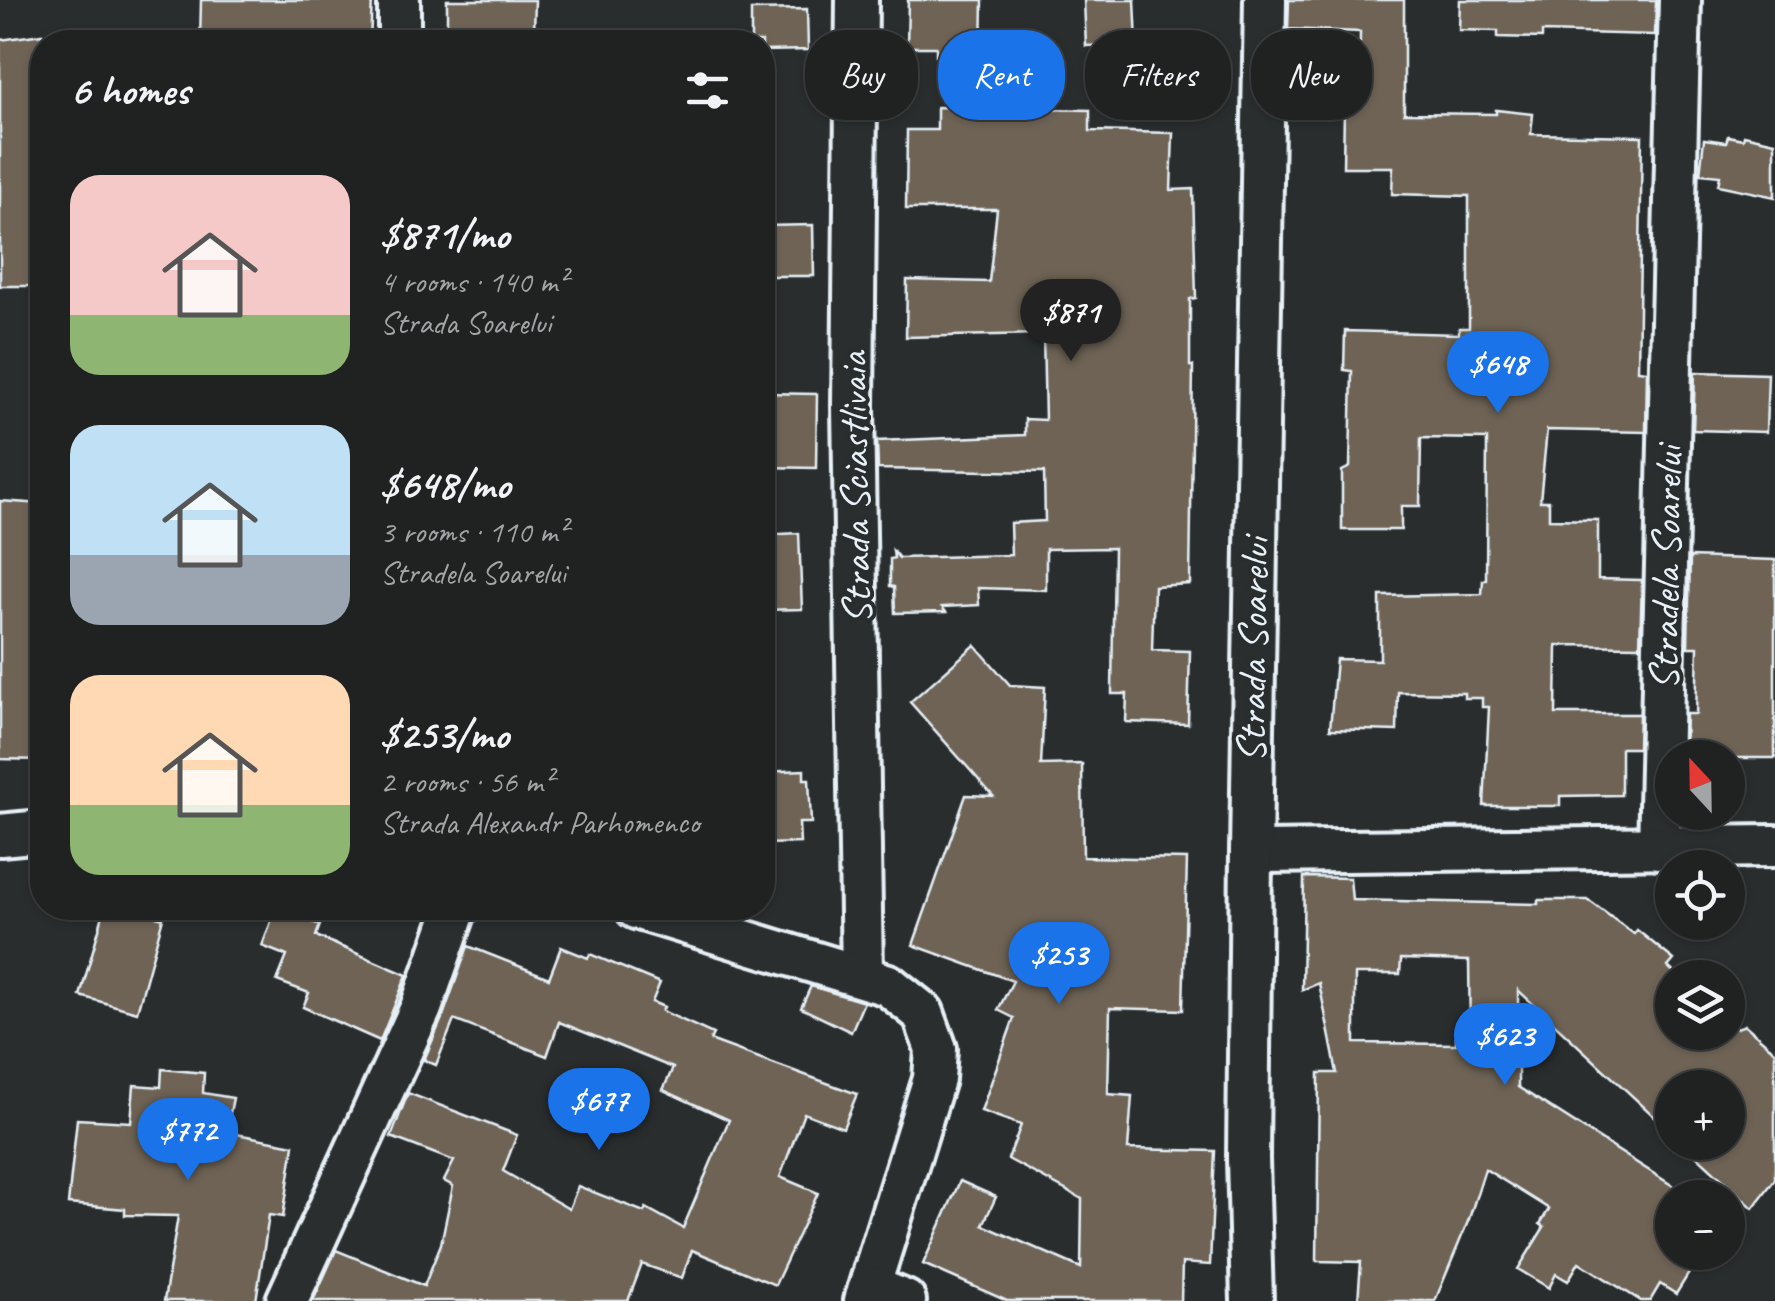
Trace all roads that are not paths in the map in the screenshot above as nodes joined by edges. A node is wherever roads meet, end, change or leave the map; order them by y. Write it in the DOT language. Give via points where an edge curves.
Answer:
graph roads {
  1 [pos="399,0"];
  2 [pos="857,0"];
  3 [pos="1264,0"];
  4 [pos="1680,0"];
  5 [pos="399,30"];
  6 [pos="30,833"];
  7 [pos="0,835"];
  8 [pos="1775,846"];
  9 [pos="1659,848"];
  10 [pos="1250,852"];
  11 [pos="452,920"];
  12 [pos="676,920"];
  13 [pos="862,976"];
  14 [pos="880,1296"];
  15 [pos="287,1301"];
  16 [pos="1252,1301"];
  1 -- 5 [label="street"];
  2 -- 13 [label="street, Strada Sciastlivaia" via="853,406"];
  3 -- 10 [label="street, Strada Soarelui"];
  4 -- 9 [label="street, Stradela Soarelui"];
  6 -- 7 [label="street"];
  8 -- 9 [label="street"];
  9 -- 10 [label="street"];
  10 -- 16 [label="street, Strada Soarelui"];
  11 -- 15 [label="street" via="422,1008"];
  12 -- 13 [label="street"];
  13 -- 14 [label="street" via="914,1004 936,1049"];
}
